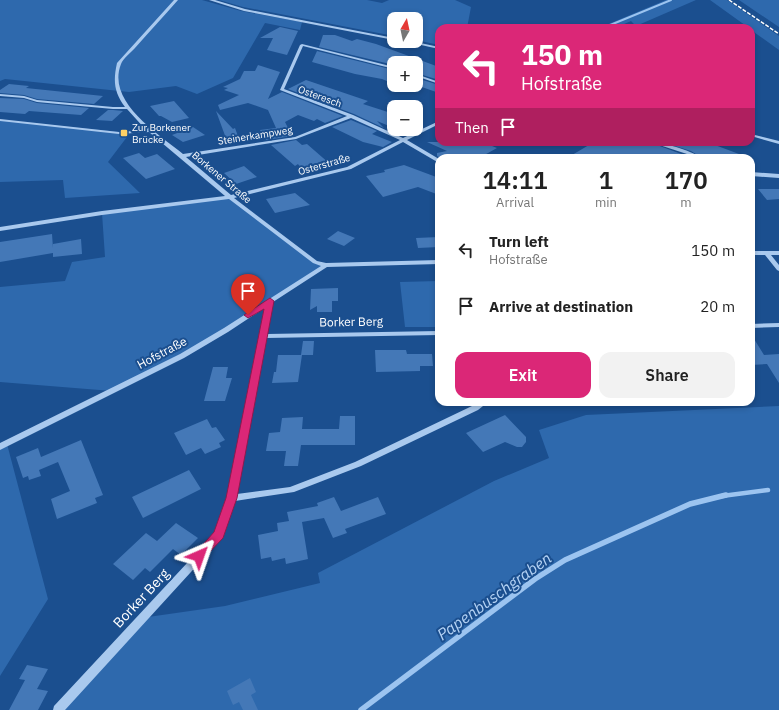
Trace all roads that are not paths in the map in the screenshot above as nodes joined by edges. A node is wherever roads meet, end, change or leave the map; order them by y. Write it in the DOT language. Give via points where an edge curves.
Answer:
graph roads {
  1 [pos="176,0"];
  2 [pos="210,0"];
  3 [pos="387,38"];
  4 [pos="423,45"];
  5 [pos="435,47"];
  6 [pos="387,66"];
  7 [pos="423,77"];
  8 [pos="435,82"];
  9 [pos="0,95"];
  10 [pos="128,108"];
  11 [pos="351,116"];
  12 [pos="0,120"];
  13 [pos="435,124"];
  14 [pos="148,131"];
  15 [pos="755,136"];
  16 [pos="403,140"];
  17 [pos="779,143"];
  18 [pos="665,146"];
  19 [pos="691,154"];
  20 [pos="182,156"];
  21 [pos="435,159"];
  22 [pos="755,174"];
  23 [pos="779,176"];
  24 [pos="230,197"];
  25 [pos="0,230"];
  26 [pos="755,253"];
  27 [pos="767,253"];
  28 [pos="779,253"];
  29 [pos="435,262"];
  30 [pos="326,265"];
  31 [pos="779,269"];
  32 [pos="270,301"];
  33 [pos="779,325"];
  34 [pos="755,326"];
  35 [pos="435,333"];
  36 [pos="264,336"];
  37 [pos="478,406"];
  38 [pos="0,447"];
  39 [pos="232,498"];
  40 [pos="58,710"];
  1 -- 10 [label="street, Borkener Straße" via="119,63 116,74 118,91"];
  2 -- 3 [label="street" via="244,10"];
  4 -- 5 [label="street"];
  6 -- 11 [label="street, Osteresch" via="302,45 282,90"];
  7 -- 8 [label="street"];
  9 -- 10 [label="street" via="37,101"];
  10 -- 14 [label="street, Borkener Straße"];
  11 -- 16 [label="street, Osteresch"];
  11 -- 20 [label="street, Steinerkampweg" via="296,138"];
  12 -- 14 [label="street" via="119,133"];
  13 -- 16 [label="street, Osterstraße"];
  14 -- 20 [label="street, Borkener Straße"];
  15 -- 17 [label="street"];
  16 -- 21 [label="street, Osteresch"];
  16 -- 24 [label="street, Osterstraße" via="349,168"];
  18 -- 19 [label="street"];
  20 -- 24 [label="street, Borkener Straße"];
  22 -- 23 [label="street"];
  24 -- 25 [label="street" via="102,213"];
  24 -- 30 [label="street, Borkener Straße" via="315,262"];
  26 -- 27 [label="street"];
  27 -- 28 [label="street"];
  27 -- 31 [label="street"];
  29 -- 30 [label="street, Borkener Straße"];
  30 -- 32 [label="street, Hofstraße"];
  32 -- 36 [label="street, Borker Berg"];
  32 -- 38 [label="street, Hofstraße" via="182,356"];
  33 -- 34 [label="street"];
  35 -- 36 [label="street, Borker Berg"];
  36 -- 39 [label="street, Borker Berg"];
  37 -- 39 [label="street" via="358,464 291,490"];
  39 -- 40 [label="street, Borker Berg" via="219,534"];
}
